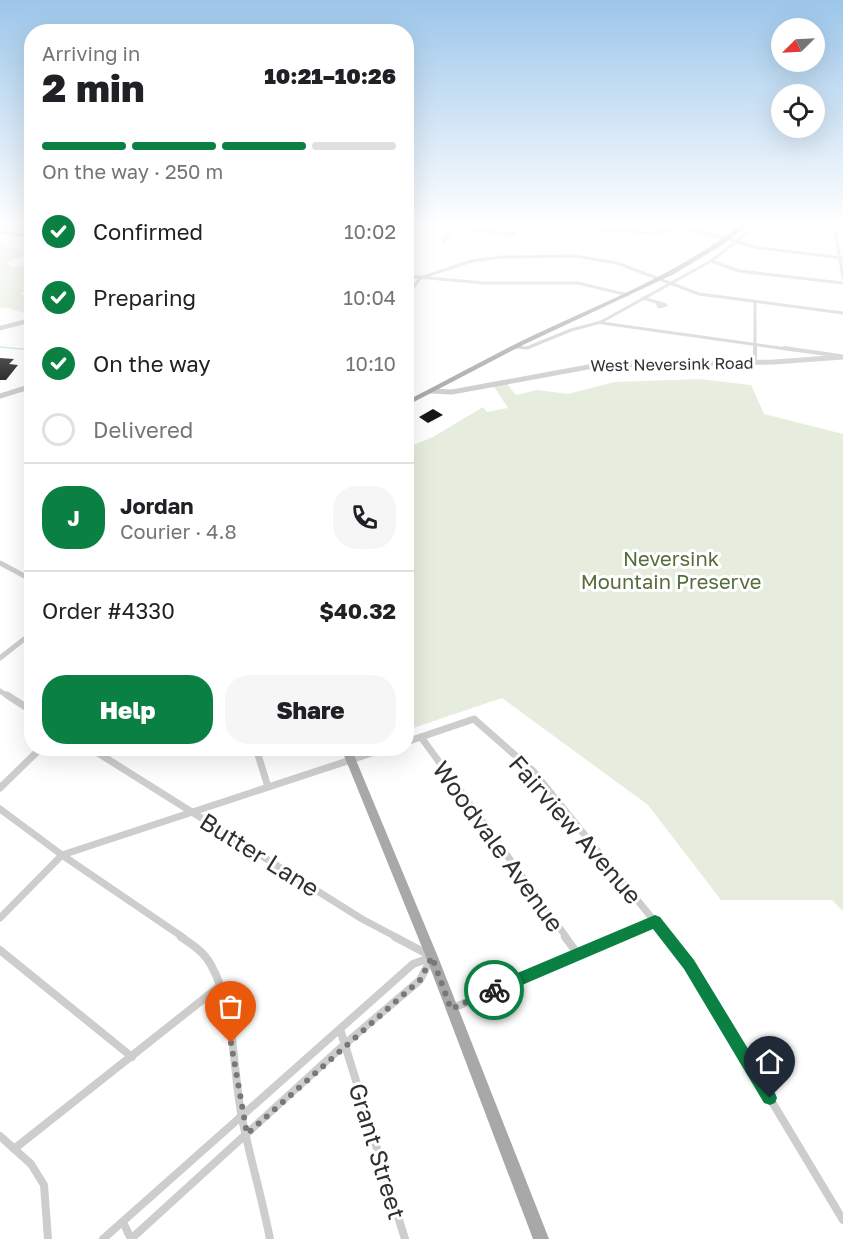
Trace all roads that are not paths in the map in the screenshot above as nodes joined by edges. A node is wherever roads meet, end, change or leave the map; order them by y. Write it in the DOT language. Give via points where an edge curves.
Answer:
graph roads {
  1 [pos="483,283"];
  2 [pos="502,283"];
  3 [pos="586,283"];
  4 [pos="651,283"];
  5 [pos="668,283"];
  6 [pos="628,295"];
  7 [pos="643,298"];
  8 [pos="657,303"];
  9 [pos="755,303"];
  10 [pos="843,313"];
  11 [pos="24,322"];
  12 [pos="601,322"];
  13 [pos="0,328"];
  14 [pos="756,344"];
  15 [pos="516,347"];
  16 [pos="842,357"];
  17 [pos="755,362"];
  18 [pos="24,388"];
  19 [pos="431,391"];
  20 [pos="0,396"];
  21 [pos="414,400"];
  22 [pos="0,562"];
  23 [pos="24,576"];
  24 [pos="24,639"];
  25 [pos="0,658"];
  26 [pos="0,691"];
  27 [pos="24,706"];
  28 [pos="421,737"];
  29 [pos="414,739"];
  30 [pos="33,756"];
  31 [pos="103,756"];
  32 [pos="258,756"];
  33 [pos="349,756"];
  34 [pos="365,756"];
  35 [pos="351,761"];
  36 [pos="268,787"];
  37 [pos="0,788"];
  38 [pos="0,809"];
  39 [pos="192,811"];
  40 [pos="62,855"];
  41 [pos="0,918"];
  42 [pos="655,922"];
  43 [pos="0,950"];
  44 [pos="578,954"];
  45 [pos="432,957"];
  46 [pos="220,986"];
  47 [pos="451,1009"];
  48 [pos="340,1029"];
  49 [pos="345,1044"];
  50 [pos="132,1057"];
  51 [pos="242,1116"];
  52 [pos="247,1134"];
  53 [pos="0,1136"];
  54 [pos="14,1149"];
  55 [pos="843,1220"];
  56 [pos="123,1222"];
  57 [pos="48,1239"];
  58 [pos="103,1239"];
  59 [pos="131,1239"];
  60 [pos="270,1239"];
  61 [pos="405,1239"];
  62 [pos="541,1239"];
  1 -- 2 [label="street"];
  3 -- 6 [label="street"];
  4 -- 6 [label="main road"];
  5 -- 7 [label="street"];
  5 -- 9 [label="street" via="699,294"];
  6 -- 15 [label="main road"];
  7 -- 8 [label="street"];
  7 -- 12 [label="street"];
  9 -- 10 [label="street"];
  9 -- 14 [label="street"];
  11 -- 13 [label="street"];
  12 -- 14 [label="street"];
  12 -- 15 [label="street" via="527,348"];
  14 -- 16 [label="street"];
  14 -- 17 [label="street"];
  15 -- 19 [label="main road"];
  16 -- 17 [label="street, West Neversink Road"];
  17 -- 19 [label="street, West Neversink Road" via="598,365 452,392"];
  18 -- 20 [label="street"];
  19 -- 21 [label="main road"];
  22 -- 23 [label="street"];
  24 -- 25 [label="street"];
  26 -- 27 [label="street"];
  28 -- 29 [label="street"];
  28 -- 42 [label="street, Fairview Avenue" via="474,719 533,771"];
  28 -- 44 [label="street, Woodvale Avenue"];
  30 -- 37 [label="street"];
  31 -- 39 [label="street, Butter Lane"];
  32 -- 36 [label="street"];
  33 -- 35 [label="main road"];
  34 -- 35 [label="street"];
  35 -- 36 [label="street"];
  35 -- 45 [label="main road"];
  36 -- 39 [label="street"];
  38 -- 40 [label="street"];
  39 -- 40 [label="street"];
  39 -- 45 [label="street, Butter Lane" via="362,919"];
  40 -- 41 [label="street"];
  40 -- 46 [label="street" via="201,950 212,963"];
  42 -- 44 [label="street"];
  42 -- 55 [label="street, Fairview Avenue" via="689,964"];
  43 -- 50 [label="street"];
  44 -- 47 [label="street"];
  45 -- 47 [label="main road"];
  45 -- 48 [label="street" via="413,964"];
  45 -- 49 [label="street" via="420,980"];
  46 -- 50 [label="street"];
  46 -- 51 [label="street"];
  47 -- 62 [label="main road"];
  48 -- 49 [label="street, Grant Street"];
  48 -- 51 [label="street"];
  49 -- 52 [label="street"];
  49 -- 61 [label="street, Grant Street"];
  50 -- 54 [label="street"];
  51 -- 52 [label="street"];
  51 -- 56 [label="street"];
  52 -- 59 [label="street"];
  52 -- 60 [label="street"];
  53 -- 54 [label="street"];
  54 -- 57 [label="street" via="41,1177"];
  56 -- 58 [label="street"];
  56 -- 59 [label="street"];
}
